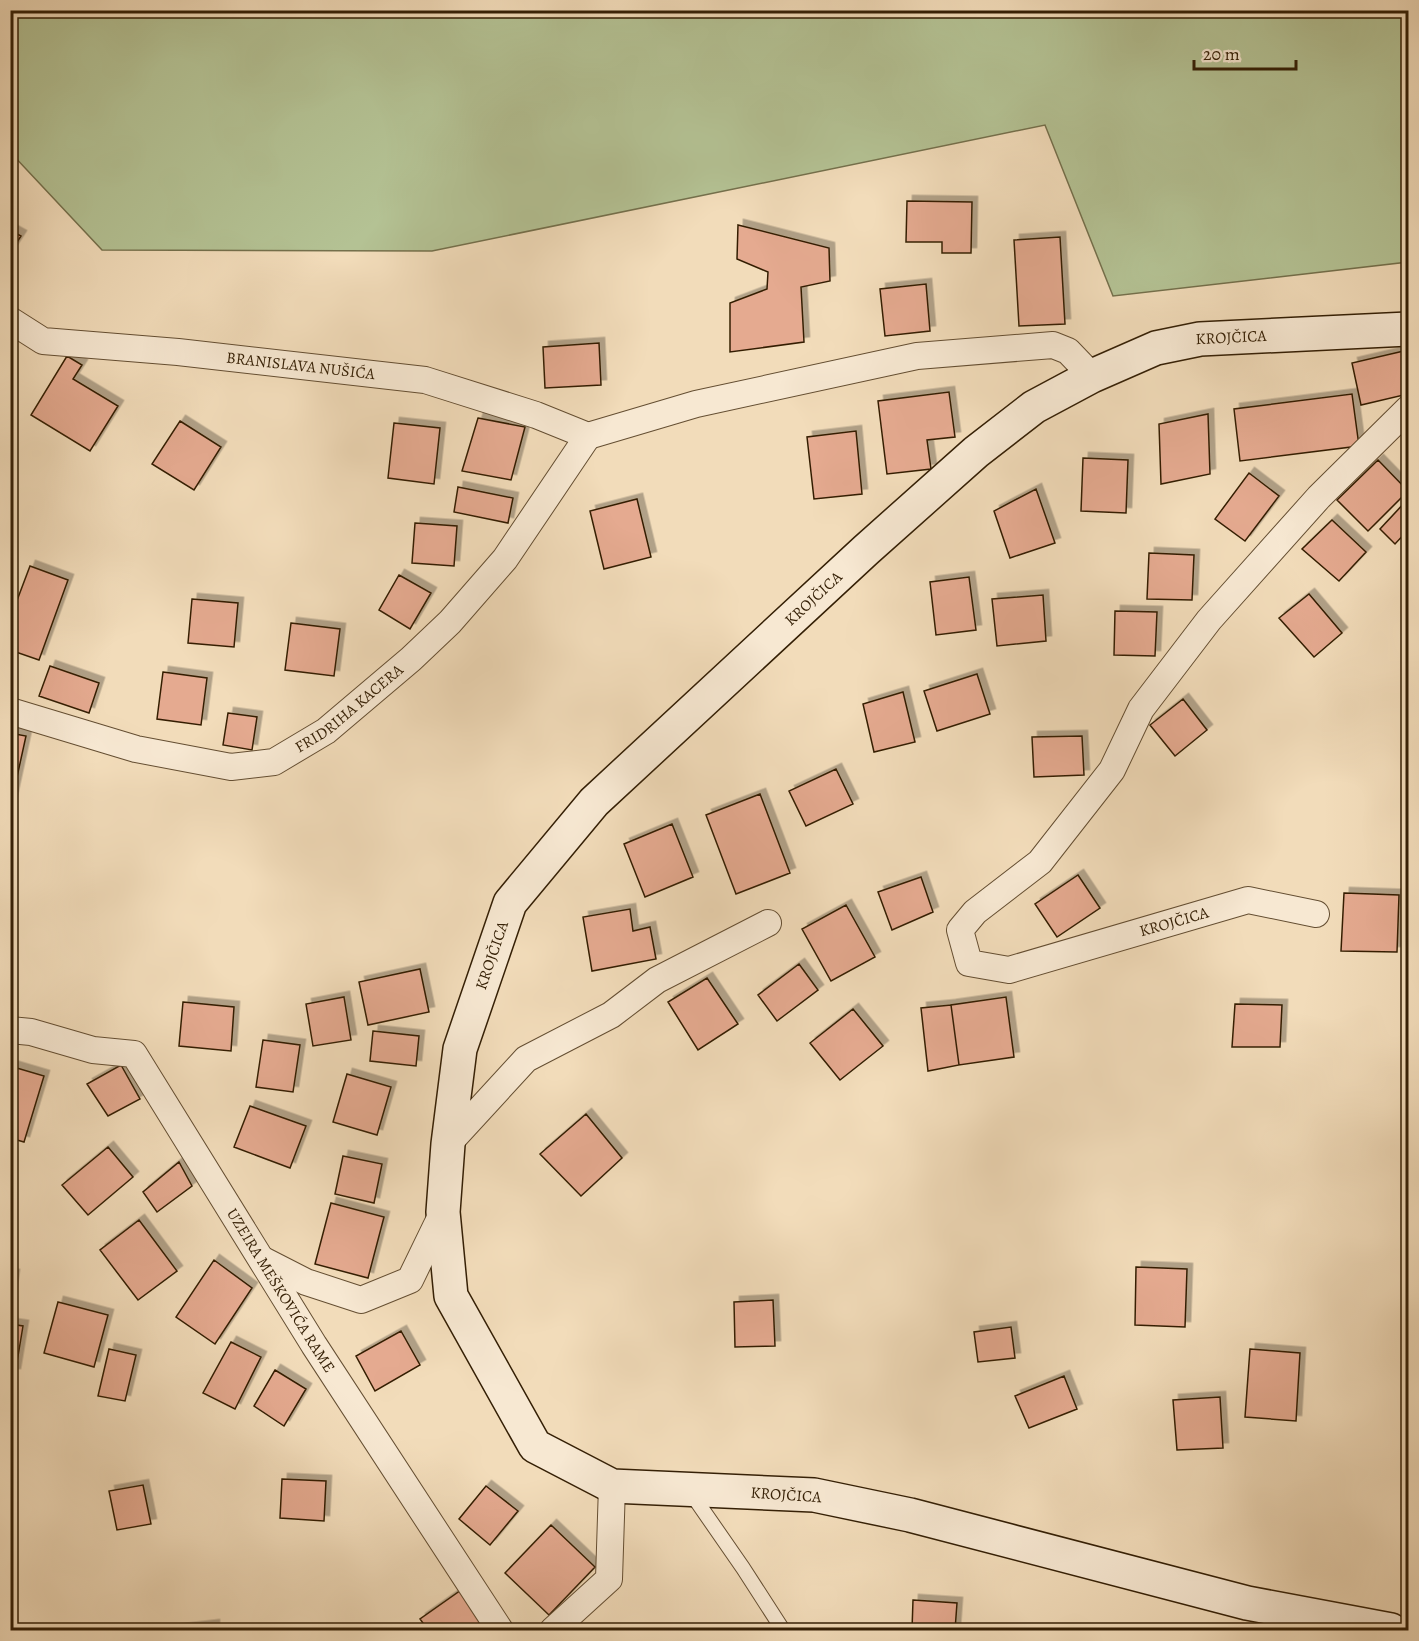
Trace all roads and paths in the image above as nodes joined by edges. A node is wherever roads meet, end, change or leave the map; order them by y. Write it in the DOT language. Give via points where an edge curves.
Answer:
graph roads {
  1 [pos="10,320"];
  2 [pos="1408,329"];
  3 [pos="1092,376"];
  4 [pos="1408,409"];
  5 [pos="588,436"];
  6 [pos="10,711"];
  7 [pos="1316,914"];
  8 [pos="768,923"];
  9 [pos="10,1029"];
  10 [pos="448,1144"];
  11 [pos="443,1212"];
  12 [pos="263,1260"];
  13 [pos="612,1486"];
  14 [pos="688,1490"];
  15 [pos="500,1630"];
  16 [pos="553,1630"];
  17 [pos="783,1630"];
  18 [pos="1391,1630"];
  1 -- 5 [label="street, BRANISLAVA NUŠIĆA" via="43,341 425,380"];
  2 -- 3 [label="main road, KROJČICA" via="1200,339 1156,348"];
  3 -- 5 [label="street" via="1068,351 1053,345 917,356 696,404"];
  3 -- 10 [label="main road, KROJČICA" via="1034,407 976,452 586,812 510,903 460,1048"];
  4 -- 7 [label="street, KROJČICA" via="1318,497 1209,620 1141,709 1112,770 1040,862 975,912 960,930 969,963 1010,970 1248,900"];
  5 -- 6 [label="street, FRIDRIHA KACERA" via="505,559 450,622 326,731 274,762 231,767 136,749"];
  8 -- 10 [label="street" via="657,980 610,1015 525,1059"];
  9 -- 12 [label="street, UZEIRA MEŠKOVIĆA RAME" via="93,1050 134,1054"];
  10 -- 11 [label="main road, KROJČICA"];
  11 -- 12 [label="street" via="410,1280 361,1300 306,1282"];
  11 -- 13 [label="main road, KROJČICA" via="452,1296 535,1446"];
  12 -- 15 [label="street, UZEIRA MEŠKOVIĆA RAME"];
  13 -- 14 [label="main road, KROJČICA"];
  13 -- 16 [label="street" via="609,1579"];
  14 -- 17 [label="lane"];
  14 -- 18 [label="main road, KROJČICA" via="814,1495 910,1515 1247,1603"];
}
